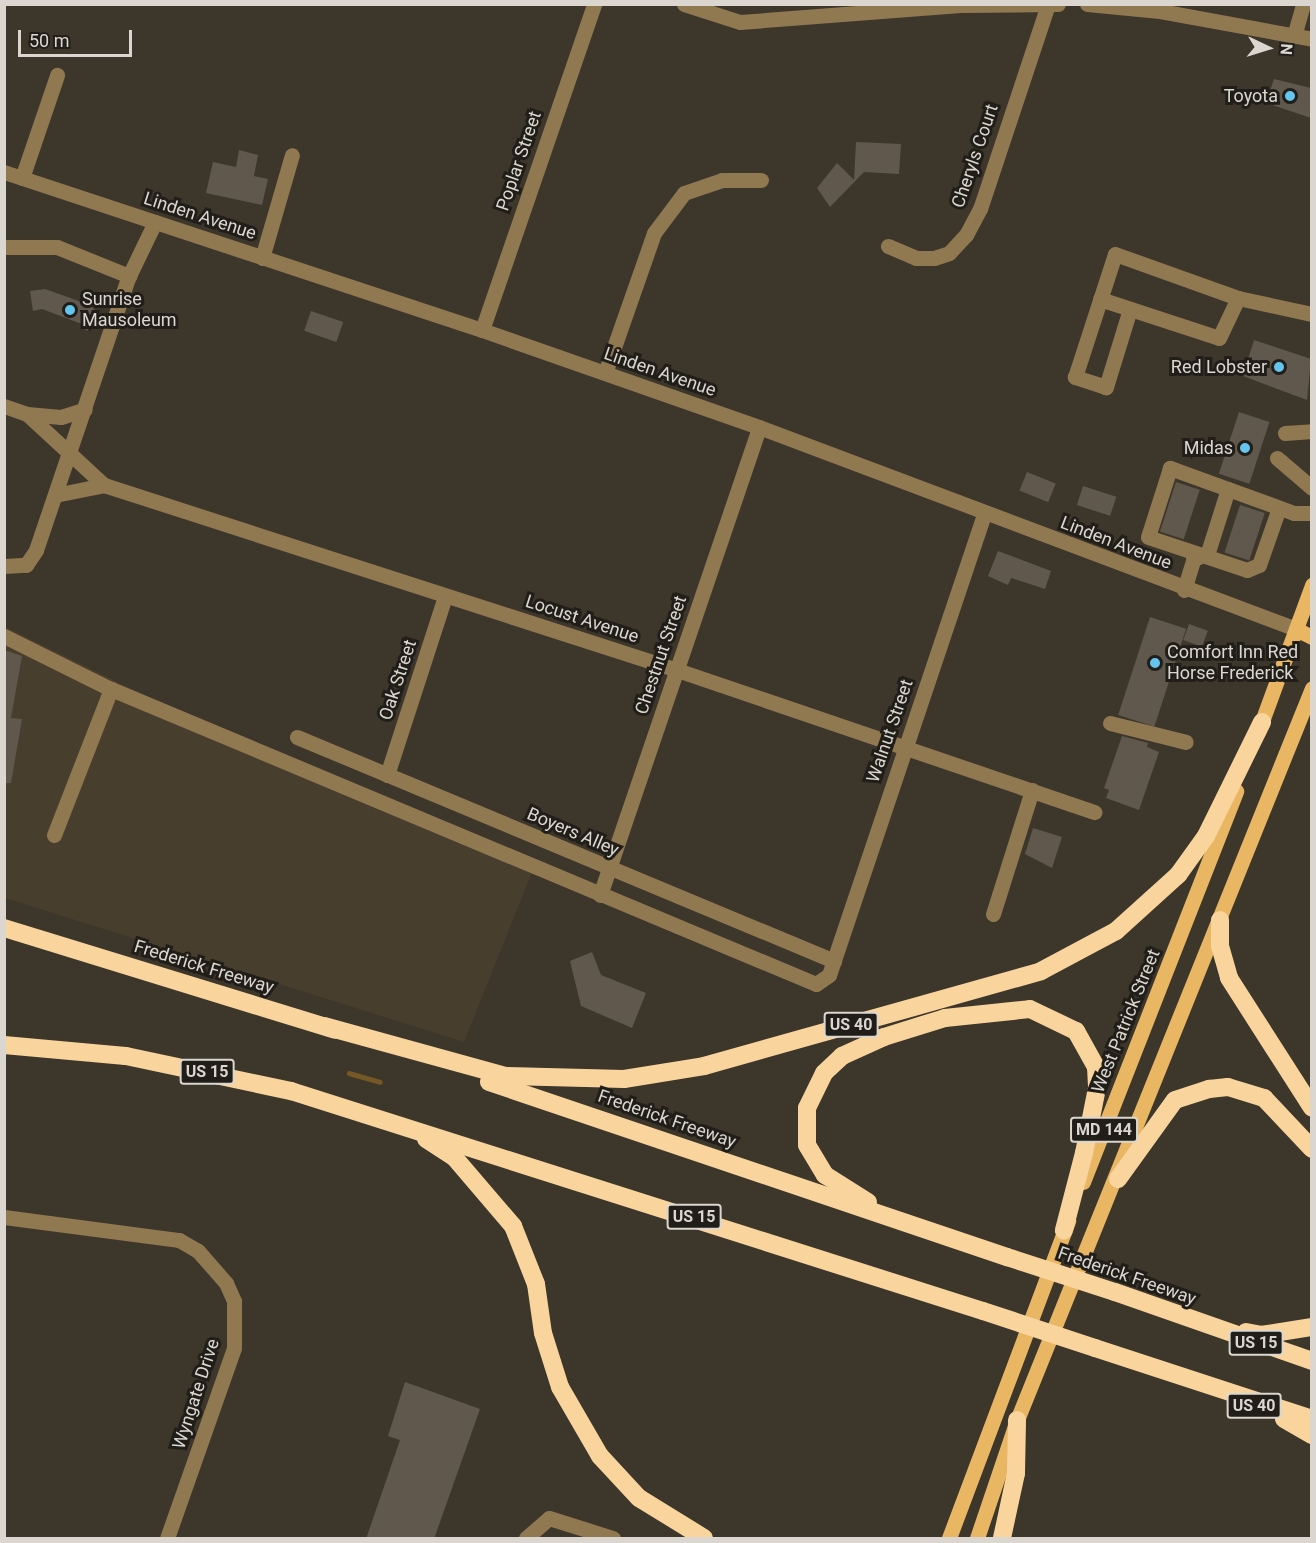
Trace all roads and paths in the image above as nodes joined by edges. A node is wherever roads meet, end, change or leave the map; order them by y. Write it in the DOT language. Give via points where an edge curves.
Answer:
graph roads {
  1 [pos="594,4"];
  2 [pos="684,4"];
  3 [pos="1058,4"];
  4 [pos="1087,4"];
  5 [pos="1303,4"];
  6 [pos="1048,5"];
  7 [pos="1161,8"];
  8 [pos="1294,36"];
  9 [pos="1311,39"];
  10 [pos="57,75"];
  11 [pos="292,154"];
  12 [pos="4,172"];
  13 [pos="22,178"];
  14 [pos="761,180"];
  15 [pos="154,222"];
  16 [pos="888,246"];
  17 [pos="4,247"];
  18 [pos="262,258"];
  19 [pos="129,276"];
  20 [pos="1238,298"];
  21 [pos="1100,299"];
  22 [pos="1130,309"];
  23 [pos="1311,314"];
  24 [pos="482,330"];
  25 [pos="605,373"];
  26 [pos="4,405"];
  27 [pos="85,409"];
  28 [pos="27,414"];
  29 [pos="759,428"];
  30 [pos="1311,431"];
  31 [pos="1285,433"];
  32 [pos="68,456"];
  33 [pos="1277,458"];
  34 [pos="104,485"];
  35 [pos="1311,488"];
  36 [pos="1227,489"];
  37 [pos="56,495"];
  38 [pos="1279,508"];
  39 [pos="1311,513"];
  40 [pos="984,514"];
  41 [pos="1200,556"];
  42 [pos="4,566"];
  43 [pos="1311,585"];
  44 [pos="1190,595"];
  45 [pos="446,597"];
  46 [pos="1296,629"];
  47 [pos="4,636"];
  48 [pos="1311,637"];
  49 [pos="676,670"];
  50 [pos="1311,688"];
  51 [pos="111,690"];
  52 [pos="1311,706"];
  53 [pos="1299,719"];
  54 [pos="1262,722"];
  55 [pos="1110,723"];
  56 [pos="297,737"];
  57 [pos="1186,742"];
  58 [pos="905,748"];
  59 [pos="387,775"];
  60 [pos="1032,790"];
  61 [pos="1094,812"];
  62 [pos="54,835"];
  63 [pos="610,868"];
  64 [pos="600,896"];
  65 [pos="993,914"];
  66 [pos="1220,920"];
  67 [pos="4,928"];
  68 [pos="834,962"];
  69 [pos="324,1026"];
  70 [pos="4,1045"];
  71 [pos="1311,1108"];
  72 [pos="404,1125"];
  73 [pos="1311,1149"];
  74 [pos="1118,1179"];
  75 [pos="4,1217"];
  76 [pos="893,1217"];
  77 [pos="1064,1230"];
  78 [pos="1200,1324"];
  79 [pos="1311,1327"];
  80 [pos="1311,1362"];
  81 [pos="1195,1381"];
  82 [pos="1311,1419"];
  83 [pos="1017,1420"];
  84 [pos="1311,1435"];
  85 [pos="167,1539"];
  86 [pos="526,1539"];
  87 [pos="613,1539"];
  88 [pos="704,1539"];
  89 [pos="949,1539"];
  90 [pos="977,1539"];
  91 [pos="1002,1539"];
  1 -- 24 [label="street, Poplar Street"];
  2 -- 6 [label="street" via="740,22 963,5"];
  3 -- 6 [label="street"];
  4 -- 7 [label="street"];
  5 -- 8 [label="street"];
  6 -- 16 [label="street, Cheryls Court" via="980,209 966,235 949,253 934,258 916,258"];
  7 -- 8 [label="street"];
  8 -- 9 [label="street"];
  10 -- 13 [label="street"];
  11 -- 18 [label="street"];
  12 -- 13 [label="street, Linden Avenue"];
  13 -- 15 [label="street, Linden Avenue"];
  14 -- 25 [label="street" via="722,180 684,193 654,233"];
  15 -- 18 [label="street, Linden Avenue"];
  15 -- 19 [label="street"];
  17 -- 19 [label="street" via="49,246"];
  18 -- 24 [label="street, Linden Avenue"];
  19 -- 27 [label="street"];
  20 -- 21 [label="street" via="1115,254"];
  20 -- 22 [label="street" via="1219,338"];
  20 -- 23 [label="street"];
  21 -- 22 [label="street"];
  21 -- 22 [label="street" via="1075,377 1106,387"];
  24 -- 25 [label="street, Linden Avenue"];
  25 -- 29 [label="street, Linden Avenue"];
  26 -- 28 [label="street"];
  27 -- 28 [label="street" via="70,417"];
  27 -- 32 [label="street"];
  28 -- 32 [label="street"];
  29 -- 40 [label="street, Linden Avenue"];
  29 -- 49 [label="street, Chestnut Street"];
  30 -- 31 [label="street"];
  32 -- 34 [label="street"];
  32 -- 37 [label="street"];
  33 -- 35 [label="street"];
  34 -- 37 [label="street, Locust Avenue"];
  34 -- 45 [label="street, Locust Avenue"];
  36 -- 38 [label="street"];
  36 -- 41 [label="street" via="1208,552"];
  36 -- 41 [label="street" via="1170,468 1148,537"];
  37 -- 42 [label="street" via="30,561 17,568"];
  38 -- 39 [label="street"];
  38 -- 41 [label="street" via="1259,565 1247,570"];
  40 -- 44 [label="street, Linden Avenue"];
  40 -- 58 [label="street, Walnut Street"];
  41 -- 44 [label="street" via="1193,560"];
  43 -- 46 [label="main road, West Patrick Street / US 40"];
  44 -- 46 [label="street, Linden Avenue"];
  45 -- 49 [label="street, Locust Avenue"];
  45 -- 59 [label="street, Oak Street"];
  46 -- 48 [label="main road"];
  46 -- 54 [label="main road, West Patrick Street / US 40"];
  47 -- 51 [label="street"];
  49 -- 58 [label="street, Locust Avenue"];
  49 -- 63 [label="street, Chestnut Street"];
  50 -- 53 [label="main road"];
  51 -- 62 [label="street"];
  51 -- 64 [label="street"];
  52 -- 53 [label="main road"];
  53 -- 66 [label="main road"];
  54 -- 69 [label="highway, US 40" via="1206,836 1178,875 1116,931 1041,971 704,1066 624,1079 505,1076"];
  54 -- 77 [label="main road, West Patrick Street / MD 144"];
  55 -- 57 [label="street"];
  56 -- 59 [label="street, Boyers Alley"];
  58 -- 60 [label="street, Locust Avenue"];
  58 -- 68 [label="street, Walnut Street"];
  59 -- 63 [label="street, Boyers Alley"];
  60 -- 61 [label="street, Locust Avenue"];
  60 -- 65 [label="street"];
  63 -- 64 [label="street, Chestnut Street"];
  63 -- 68 [label="street, Boyers Alley"];
  64 -- 68 [label="street" via="816,984 829,975"];
  66 -- 71 [label="highway" via="1220,946 1229,978"];
  66 -- 74 [label="main road"];
  67 -- 69 [label="highway, Frederick Freeway / US 15"];
  69 -- 76 [label="highway, Frederick Freeway / US 15"];
  70 -- 72 [label="highway, US 15" via="174,1064 291,1091"];
  72 -- 81 [label="highway, US 15, bridge"];
  72 -- 88 [label="highway" via="454,1157 513,1226 536,1284 543,1333 560,1387 600,1456 639,1498"];
  73 -- 74 [label="highway" via="1264,1098 1228,1087 1209,1089 1175,1100"];
  74 -- 83 [label="main road"];
  75 -- 85 [label="street, Wyngate Drive" via="179,1240 198,1251 226,1283 234,1301 234,1348"];
  76 -- 77 [label="highway" via="825,1175 815,1162 804,1127 812,1091 842,1056 884,1037 945,1018 1030,1009 1076,1031 1096,1067 1086,1142"];
  76 -- 78 [label="highway, Frederick Freeway / US 15, bridge"];
  77 -- 89 [label="main road, West Patrick Street / MD 144"];
  78 -- 79 [label="highway" via="1261,1335"];
  78 -- 80 [label="highway, Frederick Freeway / US 15"];
  81 -- 82 [label="highway, US 15"];
  81 -- 84 [label="highway, US 40"];
  83 -- 90 [label="main road"];
  83 -- 91 [label="highway" via="1016,1473"];
  86 -- 87 [label="street" via="549,1518"];
}
